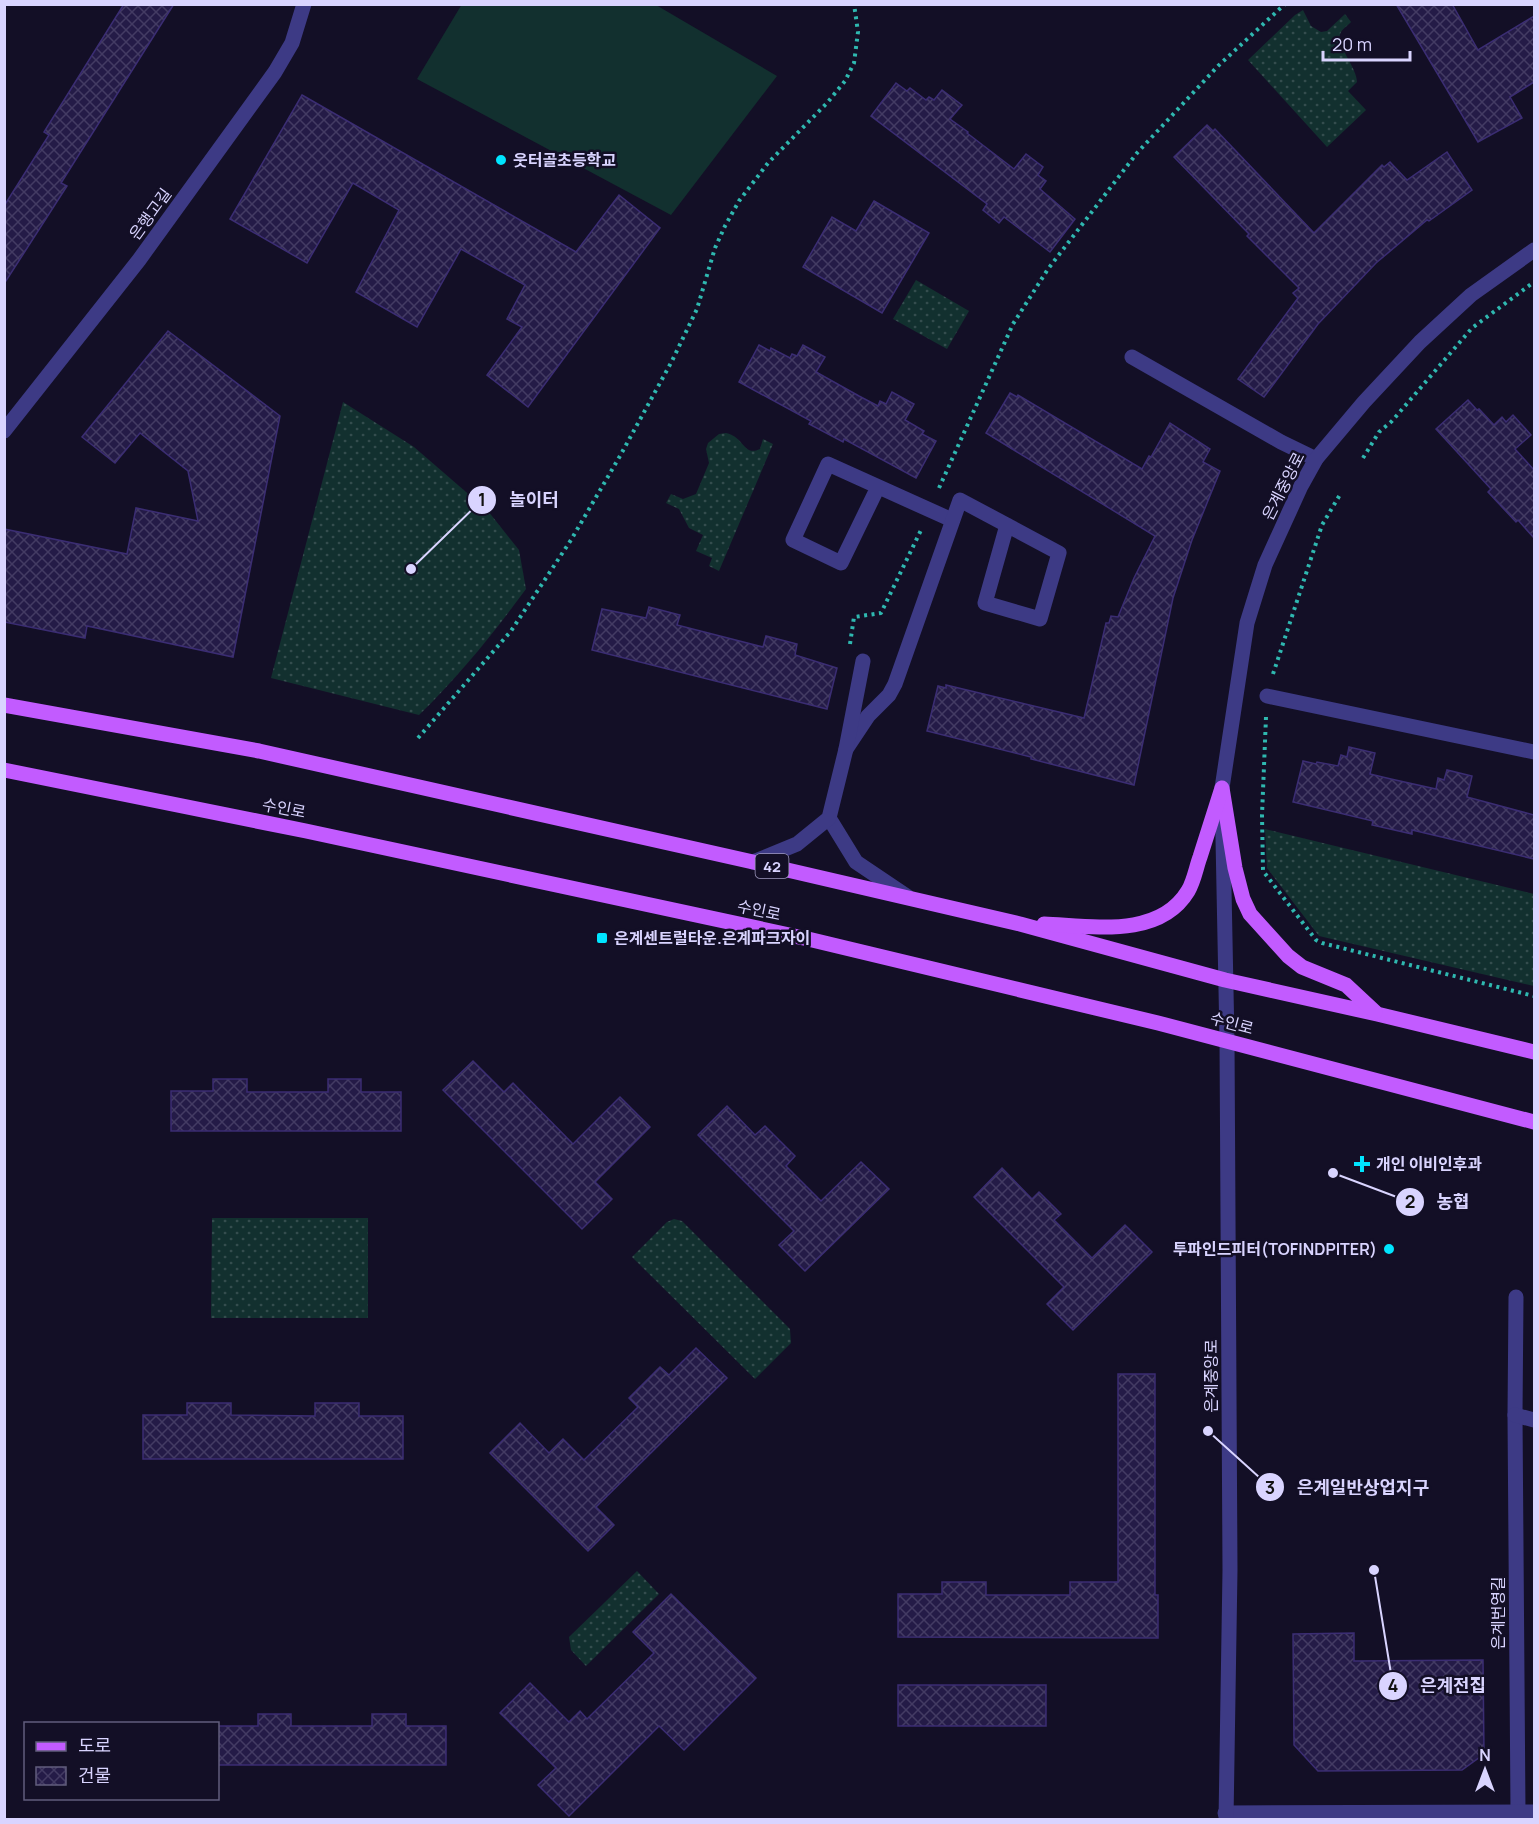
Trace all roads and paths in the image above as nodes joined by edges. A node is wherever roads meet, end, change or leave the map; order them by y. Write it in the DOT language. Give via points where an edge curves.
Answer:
graph roads {
  1 [pos="304,4"];
  2 [pos="854,4"];
  3 [pos="1285,4"];
  4 [pos="1534,250"];
  5 [pos="1534,282"];
  6 [pos="1132,357"];
  7 [pos="4,431"];
  8 [pos="1363,458"];
  9 [pos="1316,459"];
  10 [pos="878,487"];
  11 [pos="1341,493"];
  12 [pos="930,511"];
  13 [pos="952,520"];
  14 [pos="1007,525"];
  15 [pos="849,651"];
  16 [pos="862,661"];
  17 [pos="1267,696"];
  18 [pos="4,705"];
  19 [pos="418,738"];
  20 [pos="846,749"];
  21 [pos="1534,752"];
  22 [pos="4,770"];
  23 [pos="1222,789"];
  24 [pos="829,818"];
  25 [pos="753,862"];
  26 [pos="908,898"];
  27 [pos="1020,924"];
  28 [pos="1225,980"];
  29 [pos="1534,996"];
  30 [pos="1377,1014"];
  31 [pos="1227,1040"];
  32 [pos="1534,1052"];
  33 [pos="1534,1122"];
  34 [pos="1516,1298"];
  35 [pos="1515,1415"];
  36 [pos="1534,1420"];
  37 [pos="1518,1812"];
  38 [pos="1534,1812"];
  39 [pos="1225,1816"];
  1 -- 7 [label="street, 은행고길" via="292,43 275,72 139,260"];
  2 -- 19 [label="path" via="858,32 855,63 845,81 739,201 715,248 697,309 672,361 571,540 511,631"];
  3 -- 12 [label="path" via="1218,66 1137,153 1048,269 1013,324"];
  4 -- 9 [label="street, 은계중앙로" via="1471,295 1420,342"];
  5 -- 8 [label="path" via="1472,328 1379,432"];
  6 -- 9 [label="street"];
  9 -- 23 [label="street, 은계중앙로" via="1265,565 1247,623"];
  10 -- 10 [label="street" via="828,464 793,540 841,563"];
  10 -- 12 [label="street"];
  11 -- 17 [label="path" via="1322,525"];
  12 -- 13 [label="street"];
  12 -- 15 [label="path" via="881,613 854,617"];
  13 -- 14 [label="street" via="960,500"];
  13 -- 20 [label="street" via="895,684"];
  14 -- 14 [label="street" via="1059,553 1040,618 985,603"];
  16 -- 20 [label="street"];
  17 -- 21 [label="street"];
  17 -- 29 [label="path" via="1263,871 1316,940"];
  18 -- 25 [label="main road, 42" via="259,751"];
  20 -- 24 [label="street"];
  22 -- 31 [label="main road, 수인로" via="808,939"];
  23 -- 27 [label="main road" via="1192,883 1170,910 1129,926"];
  23 -- 28 [label="street, 은계중앙로"];
  23 -- 30 [label="main road" via="1235,868 1250,914 1273,942 1302,967 1346,986"];
  24 -- 25 [label="street" via="797,844"];
  24 -- 26 [label="street" via="856,862"];
  25 -- 26 [label="main road, 42"];
  26 -- 27 [label="main road, 42"];
  27 -- 28 [label="main road, 42"];
  28 -- 30 [label="main road, 42"];
  28 -- 31 [label="street, 은계중앙로"];
  30 -- 32 [label="main road, 42"];
  31 -- 33 [label="main road, 수인로"];
  31 -- 39 [label="street, 은계중앙로" via="1230,1570"];
  34 -- 35 [label="street, 은계번영길"];
  35 -- 36 [label="street"];
  35 -- 37 [label="street, 은계번영길"];
  37 -- 38 [label="street"];
  37 -- 39 [label="street"];
}
